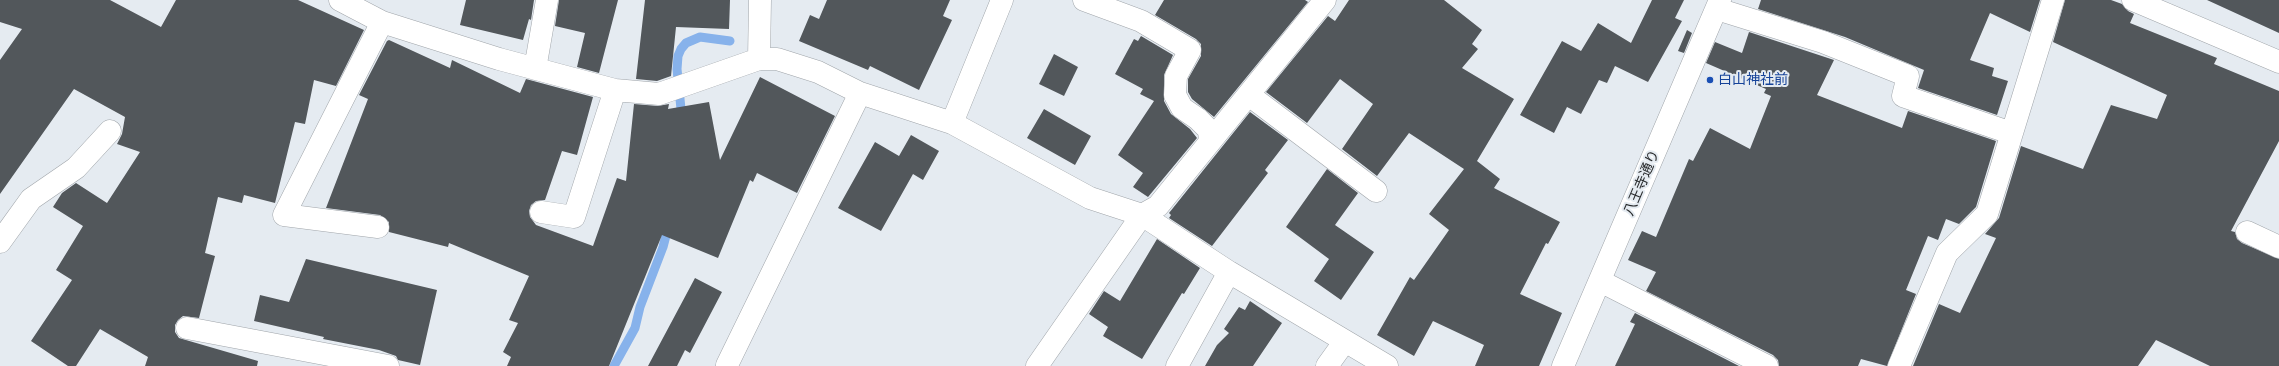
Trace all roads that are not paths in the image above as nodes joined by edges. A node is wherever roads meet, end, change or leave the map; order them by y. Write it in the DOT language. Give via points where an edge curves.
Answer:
graph roads {
  1 [pos="340,0"];
  2 [pos="547,0"];
  3 [pos="760,0"];
  4 [pos="1002,0"];
  5 [pos="1084,0"];
  6 [pos="1325,0"];
  7 [pos="2053,0"];
  8 [pos="2133,0"];
  9 [pos="1719,4"];
  10 [pos="382,22"];
  11 [pos="759,59"];
  12 [pos="2279,62"];
  13 [pos="535,69"];
  14 [pos="615,90"];
  15 [pos="860,93"];
  16 [pos="1249,95"];
  17 [pos="952,123"];
  18 [pos="110,131"];
  19 [pos="2012,133"];
  20 [pos="1210,142"];
  21 [pos="1376,191"];
  22 [pos="541,212"];
  23 [pos="1142,215"];
  24 [pos="378,228"];
  25 [pos="2247,232"];
  26 [pos="0,242"];
  27 [pos="2279,247"];
  28 [pos="1230,272"];
  29 [pos="1600,281"];
  30 [pos="187,328"];
  31 [pos="1345,341"];
  32 [pos="727,365"];
  33 [pos="388,366"];
  34 [pos="1037,366"];
  35 [pos="1176,366"];
  36 [pos="1327,366"];
  37 [pos="1387,366"];
  38 [pos="1563,366"];
  39 [pos="1767,366"];
  40 [pos="1899,366"];
  1 -- 10 [label="street"];
  2 -- 13 [label="street"];
  3 -- 11 [label="street"];
  4 -- 17 [label="street"];
  5 -- 20 [label="street" via="1141,21 1190,50 1176,76 1175,95 1182,108 1209,130"];
  6 -- 16 [label="street"];
  7 -- 19 [label="street"];
  8 -- 12 [label="street"];
  9 -- 19 [label="street" via="1908,76 1903,96"];
  9 -- 29 [label="street, 八王寺通り"];
  10 -- 13 [label="street"];
  10 -- 24 [label="street" via="284,216"];
  11 -- 14 [label="street" via="659,94"];
  11 -- 15 [label="street" via="777,59 818,72"];
  13 -- 14 [label="street"];
  14 -- 22 [label="street" via="574,217"];
  15 -- 17 [label="street"];
  15 -- 32 [label="street"];
  16 -- 20 [label="street"];
  16 -- 21 [label="street"];
  17 -- 23 [label="street" via="1090,198"];
  18 -- 26 [label="street" via="76,168 31,199"];
  19 -- 40 [label="street" via="1987,214 1946,253"];
  20 -- 23 [label="street" via="1158,206"];
  23 -- 28 [label="street"];
  23 -- 34 [label="street"];
  25 -- 27 [label="street"];
  28 -- 31 [label="street"];
  28 -- 35 [label="street"];
  29 -- 38 [label="street, 八王寺通り"];
  29 -- 39 [label="street"];
  30 -- 33 [label="street"];
  31 -- 36 [label="street"];
  31 -- 37 [label="street"];
}
